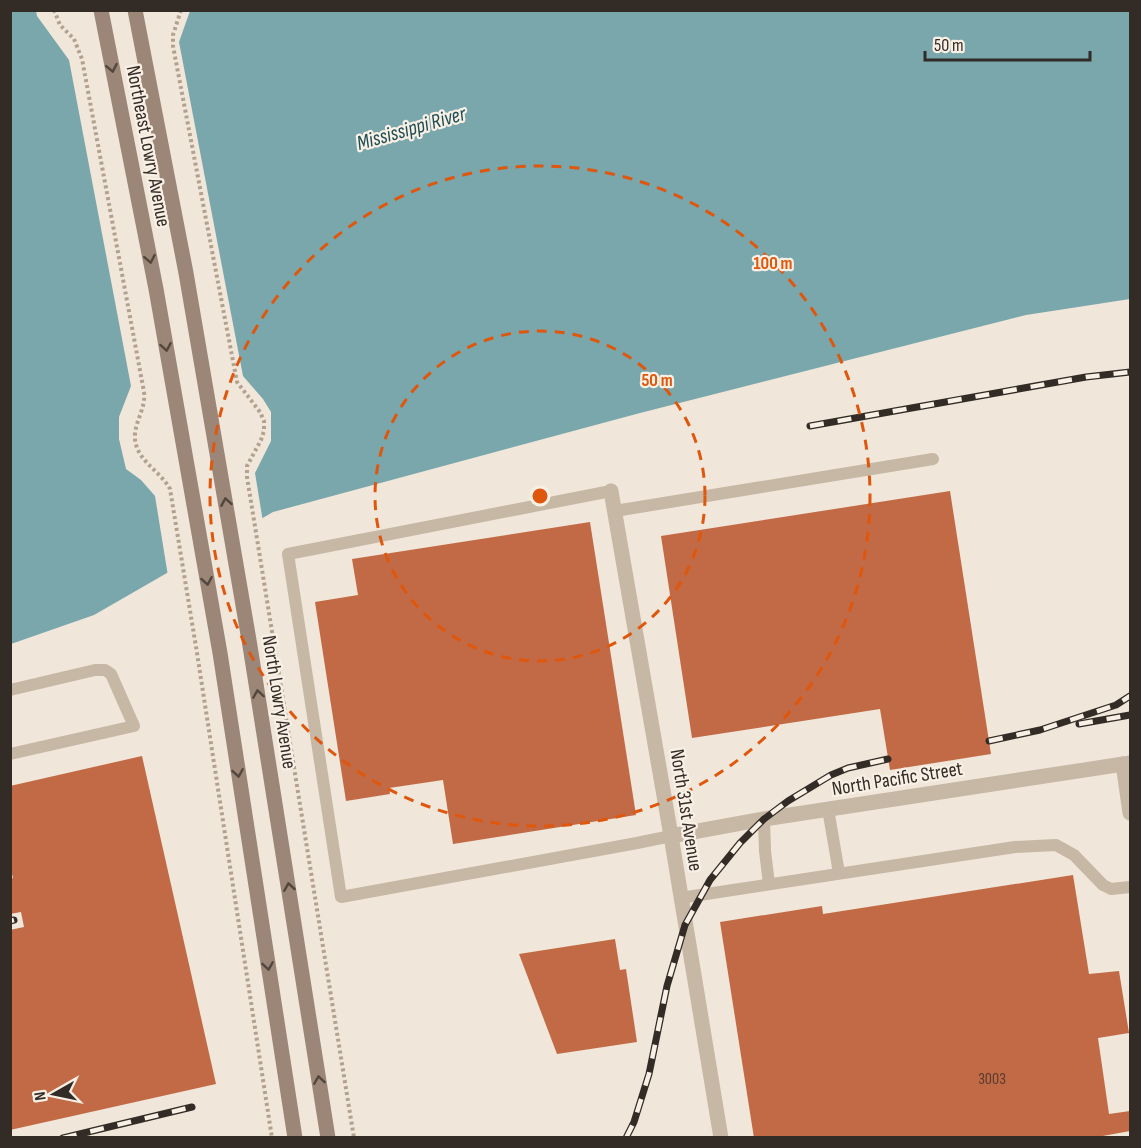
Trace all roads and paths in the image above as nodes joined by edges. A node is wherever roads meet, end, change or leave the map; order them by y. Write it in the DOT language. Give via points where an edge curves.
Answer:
graph roads {
  1 [pos="54,10"];
  2 [pos="101,10"];
  3 [pos="135,10"];
  4 [pos="181,10"];
  5 [pos="186,273"];
  6 [pos="933,459"];
  7 [pos="611,490"];
  8 [pos="615,511"];
  9 [pos="10,690"];
  10 [pos="10,754"];
  11 [pos="1127,764"];
  12 [pos="828,809"];
  13 [pos="1131,813"];
  14 [pos="764,819"];
  15 [pos="671,836"];
  16 [pos="839,873"];
  17 [pos="769,884"];
  18 [pos="1131,887"];
  19 [pos="680,898"];
  20 [pos="272,1137"];
  21 [pos="295,1137"];
  22 [pos="328,1137"];
  23 [pos="354,1137"];
  24 [pos="721,1137"];
  1 -- 20 [label="path" via="82,59 138,358 145,399 135,443 144,461 170,489"];
  2 -- 21 [label="main road, Northeast Lowry Avenue, one-way" via="156,289 220,653"];
  3 -- 5 [label="main road, Northeast Lowry Avenue"];
  4 -- 23 [label="path" via="173,45 237,382 264,421 261,440 247,466 247,477"];
  22 -- 5 [label="main road, North Lowry Avenue, one-way"];
  6 -- 8 [label="lane"];
  7 -- 8 [label="street, North 31st Avenue"];
  7 -- 15 [label="lane" via="288,554 341,897"];
  8 -- 15 [label="street, North 31st Avenue"];
  9 -- 10 [label="lane" via="105,670 111,674 134,726"];
  11 -- 12 [label="street, North Pacific Street"];
  11 -- 13 [label="street"];
  12 -- 14 [label="street, North Pacific Street"];
  12 -- 16 [label="lane"];
  14 -- 15 [label="street, North Pacific Street"];
  14 -- 17 [label="lane"];
  15 -- 19 [label="street, North 31st Avenue"];
  16 -- 17 [label="lane"];
  16 -- 18 [label="lane" via="1015,847 1056,845 1074,855 1103,885 1111,889"];
  17 -- 19 [label="lane"];
  19 -- 24 [label="street, North 31st Avenue"];
}
